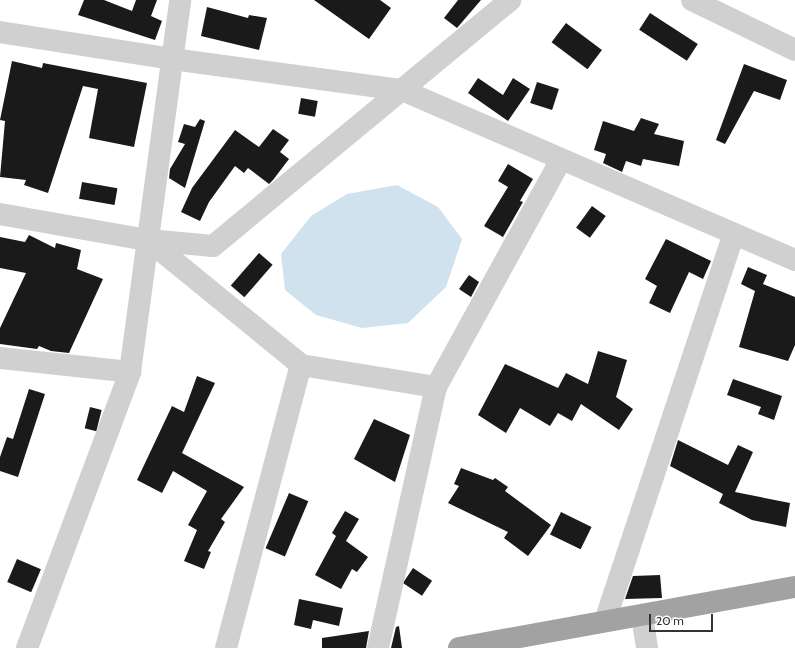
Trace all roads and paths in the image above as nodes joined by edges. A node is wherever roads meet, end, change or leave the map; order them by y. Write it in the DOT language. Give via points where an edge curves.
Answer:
graph roads {
  1 [pos="180,0"];
  2 [pos="510,0"];
  3 [pos="692,0"];
  4 [pos="0,32"];
  5 [pos="795,50"];
  6 [pos="172,59"];
  7 [pos="402,90"];
  8 [pos="561,160"];
  9 [pos="0,214"];
  10 [pos="734,234"];
  11 [pos="148,240"];
  12 [pos="795,260"];
  13 [pos="0,358"];
  14 [pos="301,365"];
  15 [pos="130,372"];
  16 [pos="436,387"];
  17 [pos="795,586"];
  18 [pos="642,616"];
  19 [pos="605,621"];
  20 [pos="497,645"];
  21 [pos="27,648"];
  22 [pos="226,648"];
  23 [pos="378,648"];
  24 [pos="459,648"];
  25 [pos="648,648"];
  1 -- 6 [label="street"];
  2 -- 7 [label="street"];
  3 -- 5 [label="street"];
  4 -- 6 [label="street"];
  6 -- 7 [label="street"];
  6 -- 11 [label="street"];
  7 -- 8 [label="street"];
  7 -- 11 [label="street" via="213,246"];
  8 -- 10 [label="street"];
  8 -- 16 [label="street"];
  9 -- 11 [label="street"];
  10 -- 12 [label="street"];
  10 -- 19 [label="street"];
  11 -- 14 [label="street"];
  11 -- 15 [label="street"];
  13 -- 15 [label="street"];
  14 -- 16 [label="street"];
  14 -- 22 [label="street"];
  15 -- 21 [label="street"];
  16 -- 23 [label="street"];
  17 -- 18 [label="highway"];
  18 -- 19 [label="highway"];
  18 -- 25 [label="street"];
  19 -- 20 [label="highway"];
  20 -- 24 [label="highway"];
}
